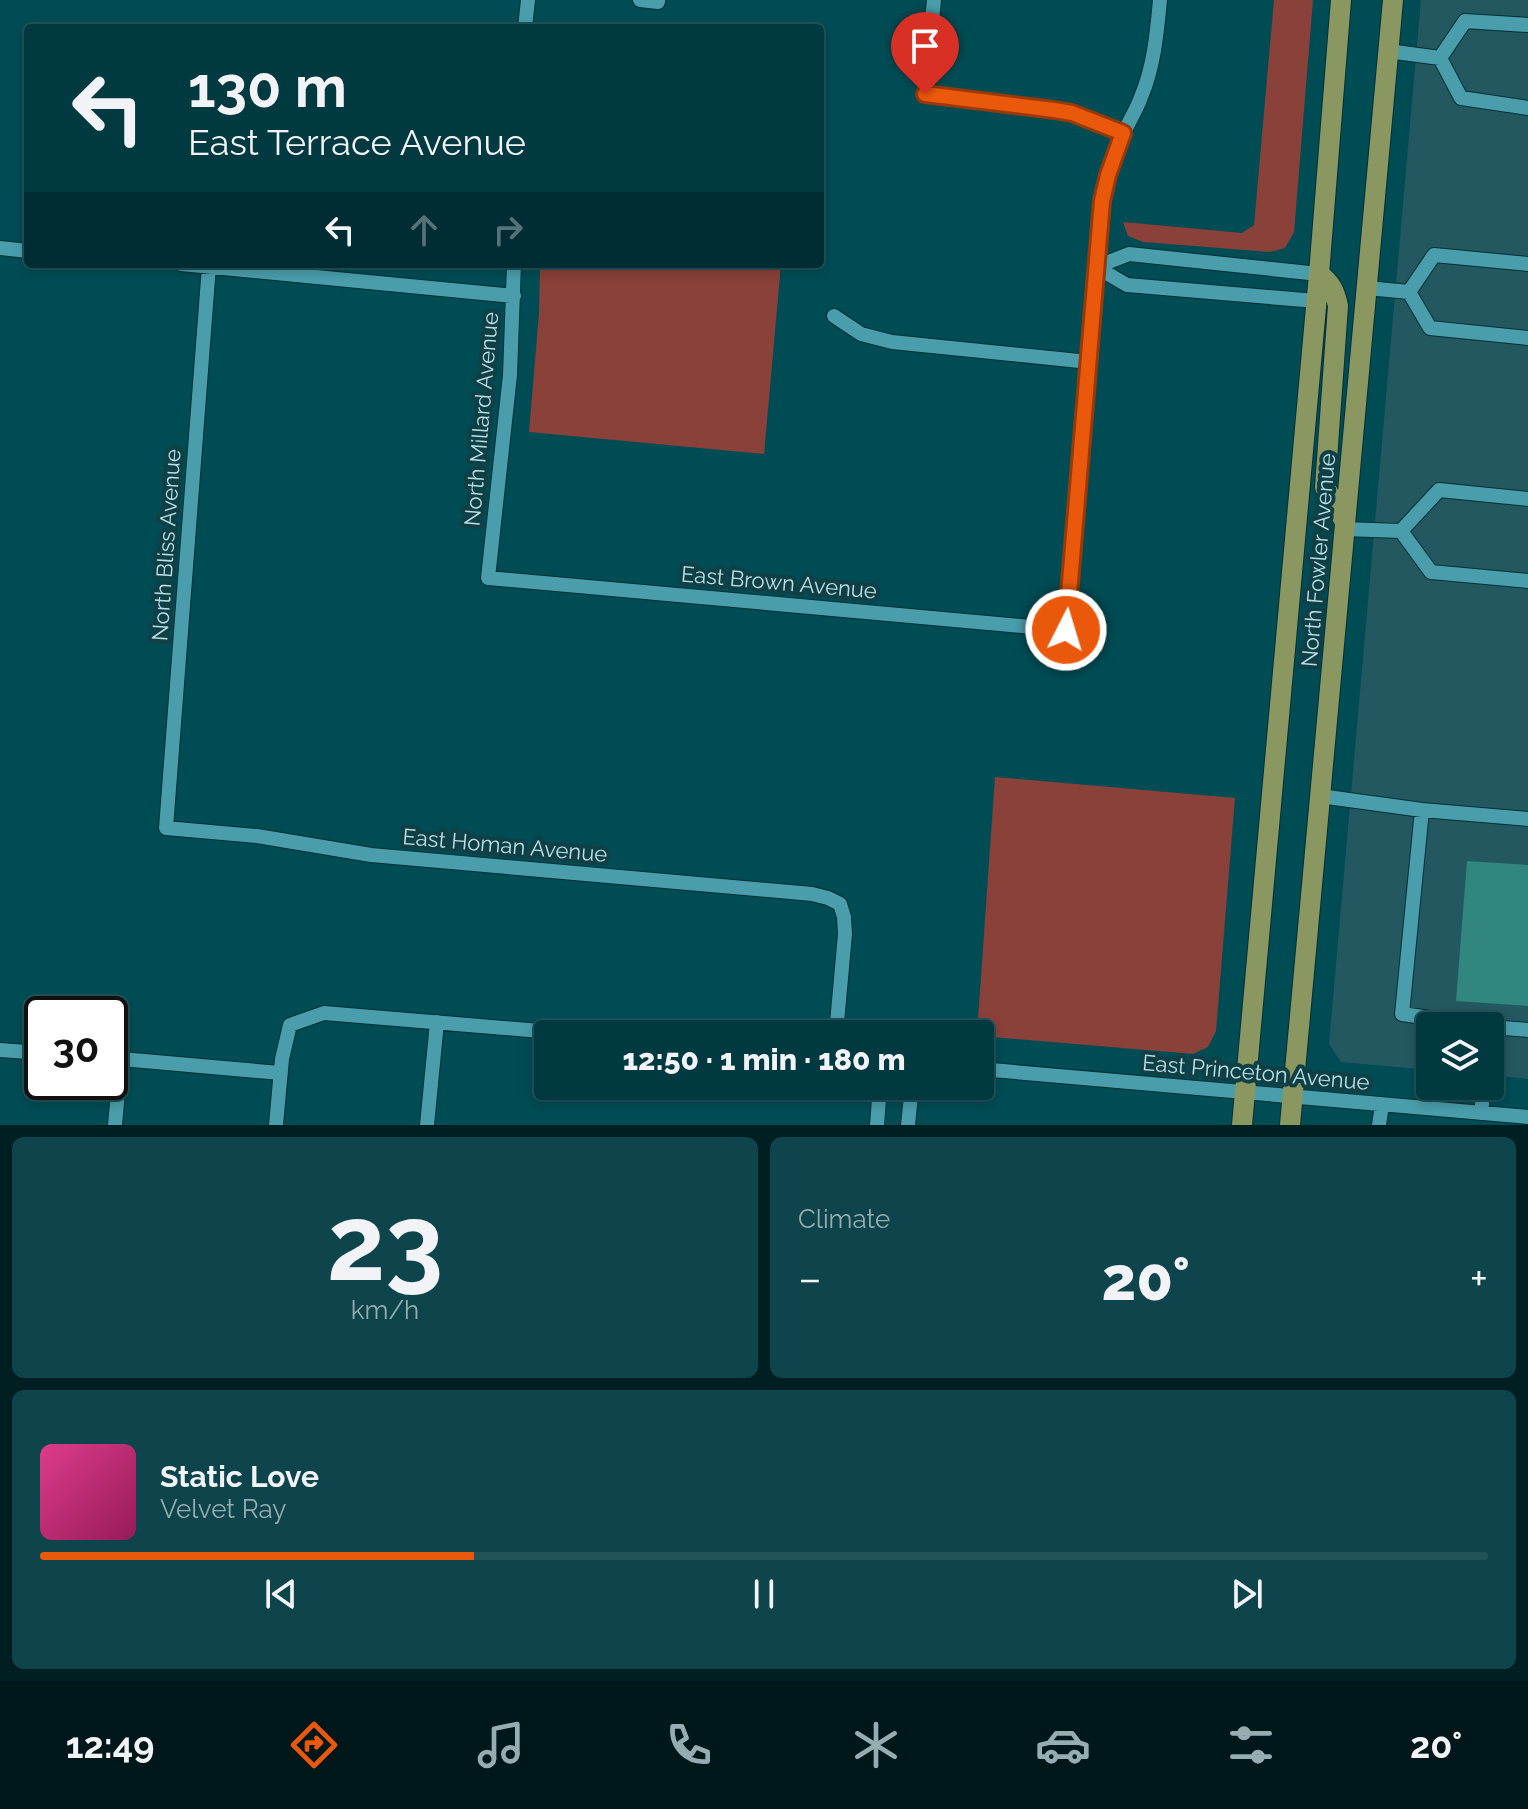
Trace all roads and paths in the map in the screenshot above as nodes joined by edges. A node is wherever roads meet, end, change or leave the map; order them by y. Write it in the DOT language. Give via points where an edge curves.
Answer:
graph roads {
  1 [pos="528,0"];
  2 [pos="640,0"];
  3 [pos="934,0"];
  4 [pos="1160,0"];
  5 [pos="1341,0"];
  6 [pos="1393,0"];
  7 [pos="658,1"];
  8 [pos="525,24"];
  9 [pos="1528,25"];
  10 [pos="1388,51"];
  11 [pos="1440,58"];
  12 [pos="1528,108"];
  13 [pos="1123,133"];
  14 [pos="0,248"];
  15 [pos="24,251"];
  16 [pos="1528,264"];
  17 [pos="1096,267"];
  18 [pos="209,268"];
  19 [pos="229,268"];
  20 [pos="514,268"];
  21 [pos="1319,274"];
  22 [pos="1367,288"];
  23 [pos="1409,292"];
  24 [pos="514,296"];
  25 [pos="1316,301"];
  26 [pos="834,316"];
  27 [pos="1528,338"];
  28 [pos="1089,362"];
  29 [pos="1528,499"];
  30 [pos="1344,525"];
  31 [pos="1401,531"];
  32 [pos="488,578"];
  33 [pos="1528,581"];
  34 [pos="1320,796"];
  35 [pos="1422,810"];
  36 [pos="1528,819"];
  37 [pos="166,828"];
  38 [pos="1416,1016"];
  39 [pos="837,1020"];
  40 [pos="437,1022"];
  41 [pos="1504,1028"];
  42 [pos="534,1030"];
  43 [pos="1528,1030"];
  44 [pos="0,1050"];
  45 [pos="24,1052"];
  46 [pos="128,1060"];
  47 [pos="994,1070"];
  48 [pos="280,1073"];
  49 [pos="1245,1093"];
  50 [pos="1293,1098"];
  51 [pos="115,1100"];
  52 [pos="879,1100"];
  53 [pos="911,1100"];
  54 [pos="1482,1100"];
  55 [pos="1382,1105"];
  56 [pos="1481,1113"];
  57 [pos="1528,1117"];
  58 [pos="115,1125"];
  59 [pos="276,1125"];
  60 [pos="427,1125"];
  61 [pos="877,1125"];
  62 [pos="908,1125"];
  63 [pos="1242,1125"];
  64 [pos="1290,1125"];
  65 [pos="1379,1125"];
  1 -- 8 [label="street"];
  2 -- 7 [label="street"];
  3 -- 13 [label="street" via="925,94 1072,113"];
  4 -- 13 [label="street" via="1150,68"];
  5 -- 21 [label="main road, North Fowler Avenue"];
  6 -- 10 [label="main road, North Fowler Avenue"];
  9 -- 11 [label="street" via="1465,21"];
  10 -- 11 [label="street"];
  10 -- 22 [label="main road, North Fowler Avenue"];
  11 -- 12 [label="street" via="1461,98"];
  13 -- 17 [label="street" via="1102,201"];
  14 -- 15 [label="street"];
  16 -- 23 [label="street" via="1434,255"];
  17 -- 21 [label="street" via="1129,254"];
  17 -- 25 [label="street" via="1127,285"];
  17 -- 28 [label="street"];
  18 -- 37 [label="street, North Bliss Avenue"];
  19 -- 24 [label="street"];
  20 -- 24 [label="street, North Millard Avenue"];
  21 -- 25 [label="main road, North Fowler Avenue"];
  21 -- 30 [label="main road" via="1335,293 1338,306 1325,487"];
  22 -- 23 [label="street"];
  22 -- 30 [label="main road, North Fowler Avenue"];
  23 -- 27 [label="street" via="1430,328"];
  24 -- 32 [label="street, North Millard Avenue"];
  25 -- 49 [label="main road, North Fowler Avenue"];
  26 -- 28 [label="street" via="861,334 892,342"];
  28 -- 32 [label="street, East Brown Avenue" via="1066,630"];
  29 -- 31 [label="street" via="1439,490"];
  30 -- 31 [label="street"];
  30 -- 34 [label="main road, North Fowler Avenue"];
  31 -- 33 [label="street" via="1431,572"];
  34 -- 35 [label="street"];
  34 -- 50 [label="main road, North Fowler Avenue"];
  35 -- 36 [label="street"];
  35 -- 38 [label="street" via="1402,1014"];
  37 -- 39 [label="street, East Homan Avenue" via="371,855 828,898 840,904 844,917"];
  40 -- 42 [label="street"];
  40 -- 48 [label="street" via="324,1013 290,1025"];
  40 -- 60 [label="street"];
  41 -- 43 [label="street"];
  44 -- 45 [label="street"];
  46 -- 48 [label="street"];
  47 -- 49 [label="street, East Princeton Avenue"];
  48 -- 59 [label="street"];
  49 -- 50 [label="street, East Princeton Avenue"];
  49 -- 63 [label="main road, North Fowler Avenue"];
  50 -- 55 [label="street, East Princeton Avenue"];
  50 -- 64 [label="main road, North Fowler Avenue"];
  51 -- 58 [label="street"];
  52 -- 61 [label="street"];
  53 -- 62 [label="street"];
  54 -- 56 [label="street"];
  55 -- 56 [label="street, East Princeton Avenue"];
  55 -- 65 [label="street"];
  56 -- 57 [label="street, East Princeton Avenue"];
}
